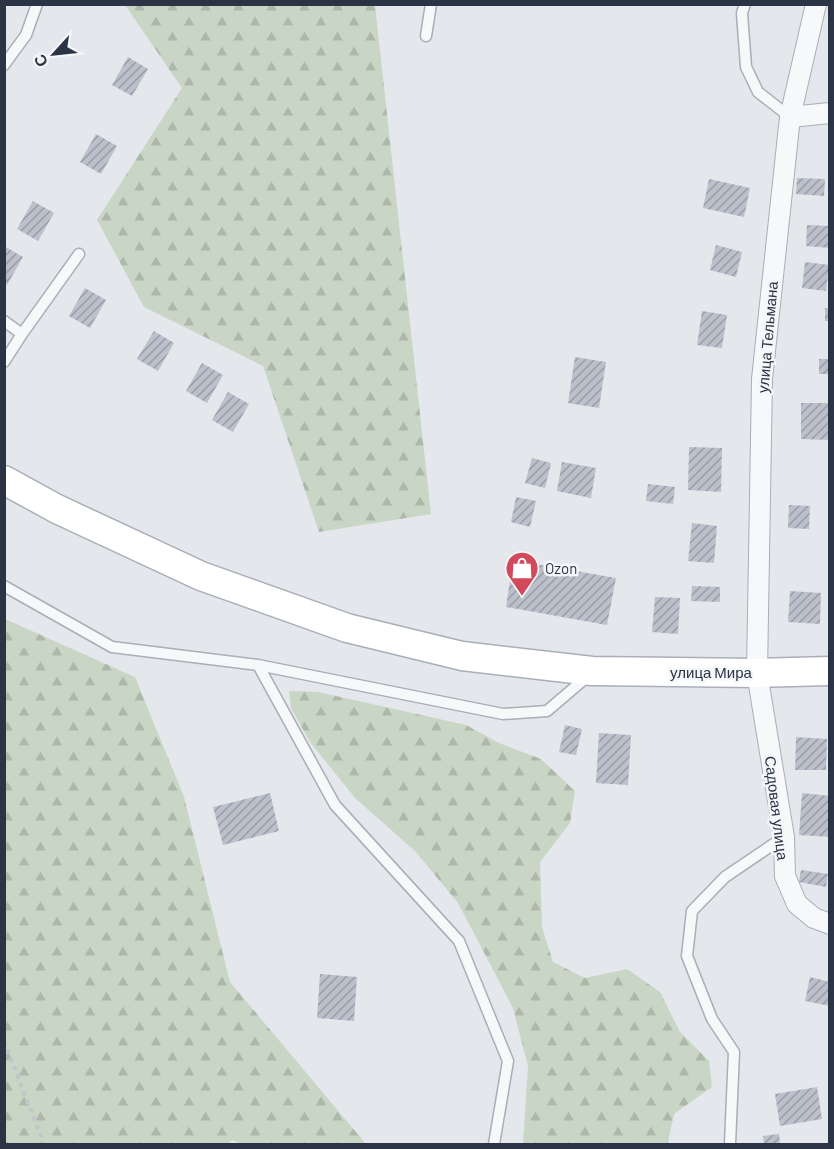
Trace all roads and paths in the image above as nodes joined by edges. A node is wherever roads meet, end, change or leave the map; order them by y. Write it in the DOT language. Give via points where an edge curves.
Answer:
graph roads {
  1 [pos="37,4"];
  2 [pos="431,4"];
  3 [pos="745,4"];
  4 [pos="816,4"];
  5 [pos="426,36"];
  6 [pos="4,65"];
  7 [pos="830,113"];
  8 [pos="790,117"];
  9 [pos="79,254"];
  10 [pos="4,321"];
  11 [pos="22,334"];
  12 [pos="4,362"];
  13 [pos="4,480"];
  14 [pos="4,586"];
  15 [pos="258,665"];
  16 [pos="592,671"];
  17 [pos="830,671"];
  18 [pos="757,673"];
  19 [pos="783,837"];
  20 [pos="830,924"];
  21 [pos="4,1041"];
  22 [pos="44,1144"];
  23 [pos="494,1144"];
  24 [pos="730,1144"];
  1 -- 6 [label="lane" via="26,35"];
  2 -- 5 [label="lane"];
  3 -- 8 [label="lane" via="742,13 746,66 758,92"];
  4 -- 8 [label="street, улица Тельмана"];
  7 -- 8 [label="street"];
  8 -- 18 [label="street, улица Тельмана" via="762,379"];
  9 -- 11 [label="lane"];
  10 -- 11 [label="lane"];
  11 -- 12 [label="lane"];
  13 -- 16 [label="main road, улица Мира" via="201,576 347,628 462,656"];
  14 -- 15 [label="lane" via="112,647"];
  15 -- 16 [label="lane" via="503,714 547,711"];
  15 -- 23 [label="lane" via="335,805 459,941 508,1061"];
  16 -- 18 [label="main road, улица Мира"];
  17 -- 18 [label="main road, улица Мира"];
  18 -- 19 [label="street, Садовая улица"];
  19 -- 20 [label="street, Садовая улица" via="785,876 797,904 814,918"];
  19 -- 24 [label="lane" via="725,877 692,911 687,956 712,1019 734,1052"];
  21 -- 22 [label="path"];
}
